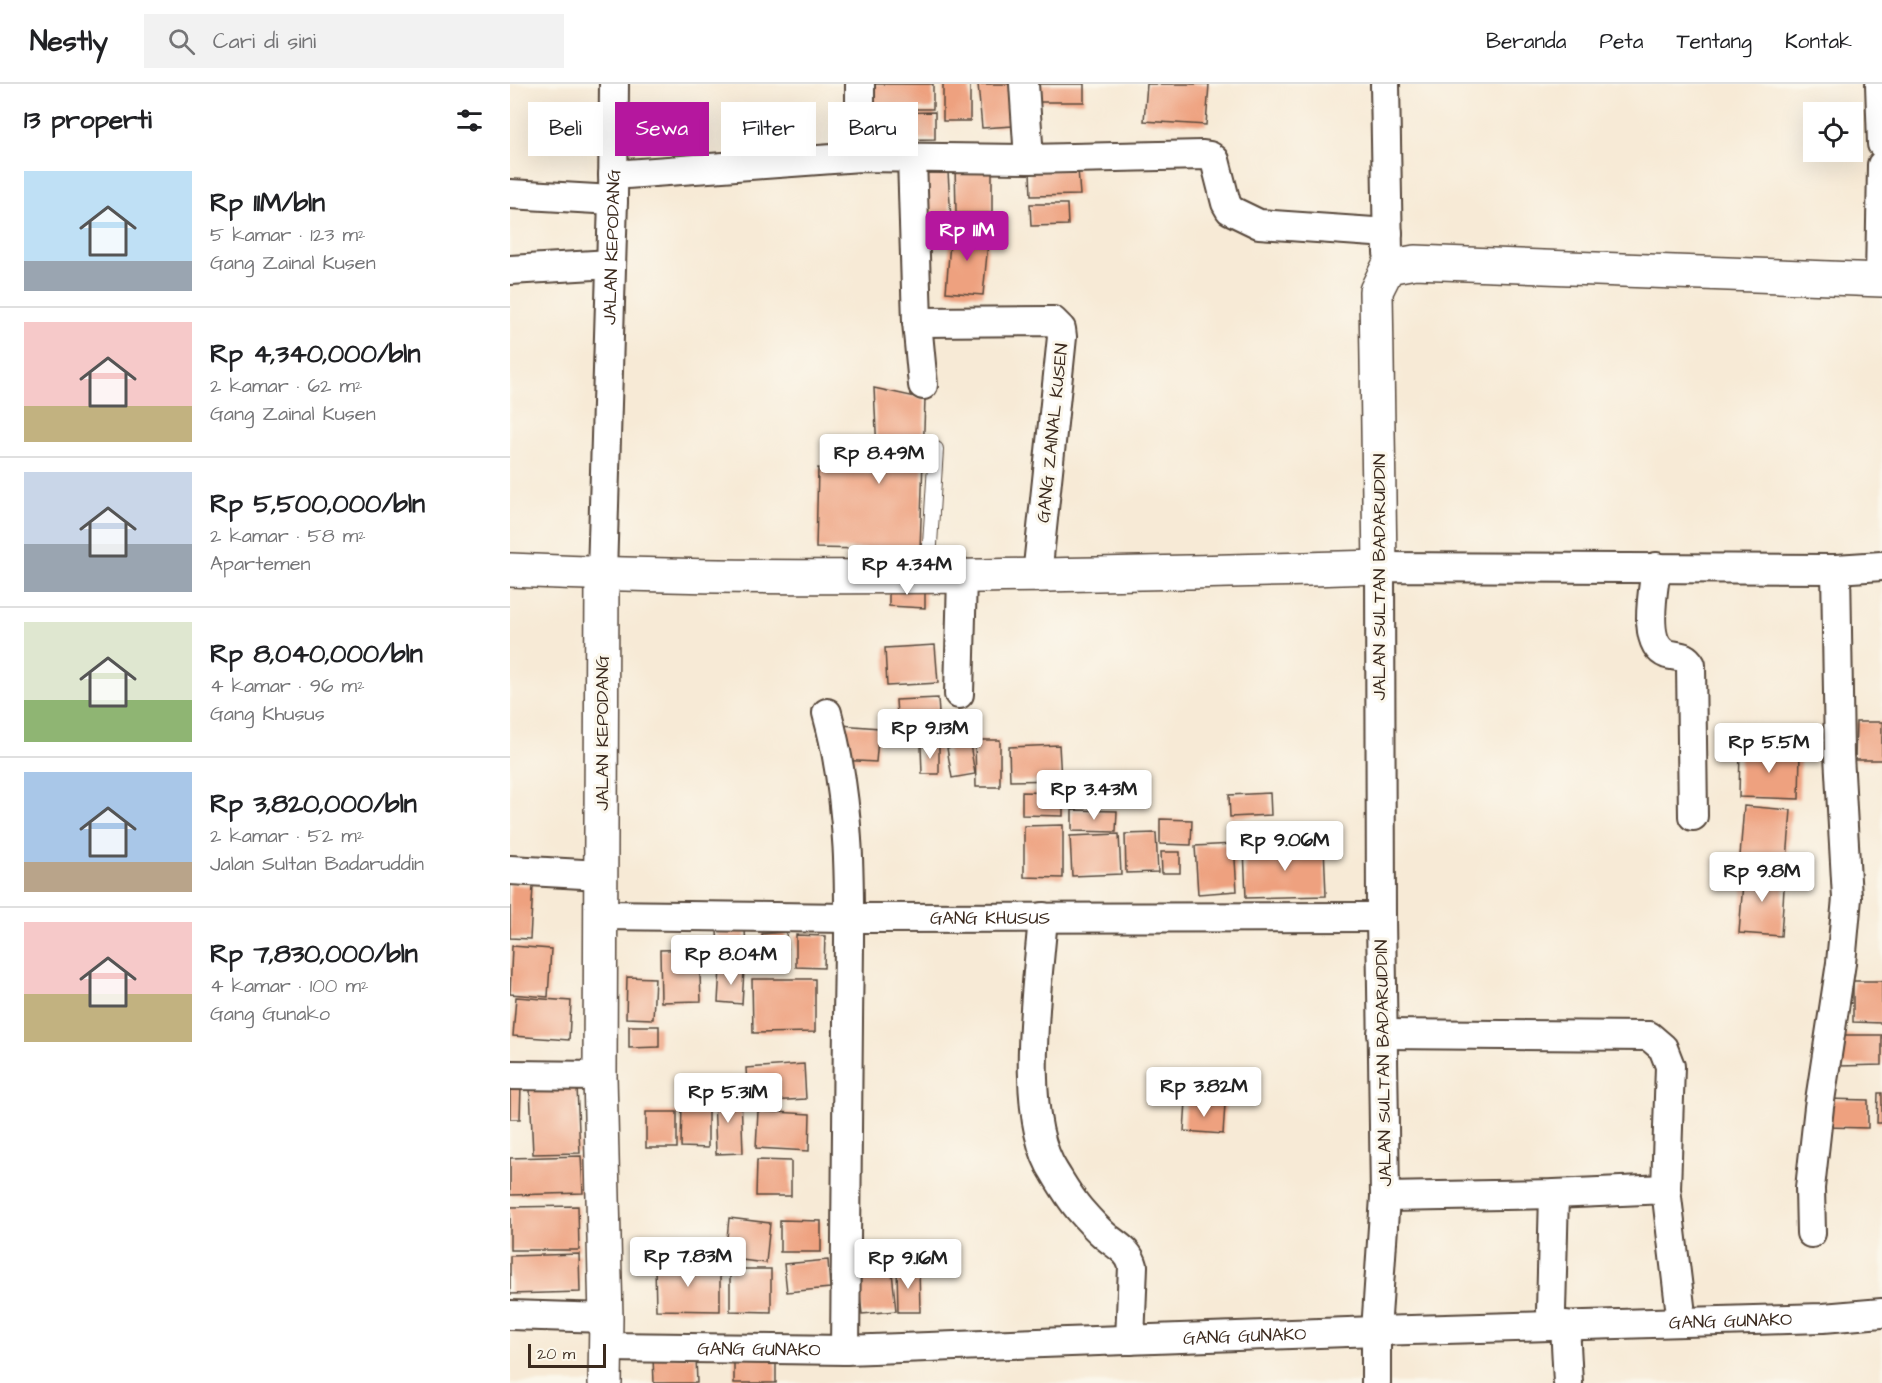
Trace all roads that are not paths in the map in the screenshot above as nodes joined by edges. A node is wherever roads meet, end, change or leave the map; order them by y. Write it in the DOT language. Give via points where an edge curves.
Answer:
graph roads {
  1 [pos="614,84"];
  2 [pos="860,84"];
  3 [pos="1024,84"];
  4 [pos="1385,84"];
  5 [pos="1880,84"];
  6 [pos="1882,144"];
  7 [pos="860,157"];
  8 [pos="912,158"];
  9 [pos="1029,159"];
  10 [pos="1882,165"];
  11 [pos="613,187"];
  12 [pos="510,194"];
  13 [pos="1388,233"];
  14 [pos="611,264"];
  15 [pos="1388,267"];
  16 [pos="510,270"];
  17 [pos="1881,280"];
  18 [pos="917,322"];
  19 [pos="923,385"];
  20 [pos="936,449"];
  21 [pos="1882,566"];
  22 [pos="1380,567"];
  23 [pos="1656,567"];
  24 [pos="1836,569"];
  25 [pos="510,570"];
  26 [pos="602,574"];
  27 [pos="928,576"];
  28 [pos="962,576"];
  29 [pos="1037,576"];
  30 [pos="959,694"];
  31 [pos="827,713"];
  32 [pos="1693,816"];
  33 [pos="510,870"];
  34 [pos="601,875"];
  35 [pos="600,915"];
  36 [pos="1043,917"];
  37 [pos="1381,917"];
  38 [pos="849,918"];
  39 [pos="1382,1034"];
  40 [pos="510,1075"];
  41 [pos="600,1076"];
  42 [pos="1666,1189"];
  43 [pos="1554,1194"];
  44 [pos="1385,1197"];
  45 [pos="1811,1233"];
  46 [pos="1680,1306"];
  47 [pos="1882,1314"];
  48 [pos="510,1315"];
  49 [pos="1558,1318"];
  50 [pos="1376,1331"];
  51 [pos="606,1333"];
  52 [pos="1130,1340"];
  53 [pos="845,1350"];
  54 [pos="605,1383"];
  55 [pos="1376,1383"];
  56 [pos="1568,1383"];
  1 -- 11 [label="street, JALAN KEPODANG"];
  2 -- 7 [label="street"];
  3 -- 9 [label="street"];
  4 -- 13 [label="street"];
  5 -- 6 [label="street"];
  7 -- 8 [label="street"];
  7 -- 11 [label="street"];
  8 -- 9 [label="street"];
  8 -- 18 [label="street"];
  9 -- 13 [label="street" via="1203,154 1215,160 1230,210 1259,224"];
  10 -- 17 [label="street"];
  11 -- 12 [label="street"];
  11 -- 14 [label="street, JALAN KEPODANG"];
  13 -- 15 [label="street"];
  14 -- 16 [label="street"];
  14 -- 26 [label="street, JALAN KEPODANG"];
  15 -- 17 [label="street" via="1415,262"];
  15 -- 22 [label="street, JALAN SULTAN BADARUDDIN" via="1377,291"];
  18 -- 19 [label="street"];
  18 -- 29 [label="street, GANG ZAINAL KUSEN" via="1053,321 1061,329"];
  20 -- 27 [label="lane"];
  21 -- 24 [label="street"];
  22 -- 23 [label="street"];
  22 -- 29 [label="street"];
  22 -- 37 [label="street, JALAN SULTAN BADARUDDIN"];
  23 -- 24 [label="street"];
  23 -- 32 [label="street" via="1652,637 1666,654 1682,656 1691,665"];
  24 -- 45 [label="street" via="1846,898 1842,963 1809,1188"];
  25 -- 26 [label="street"];
  26 -- 27 [label="street"];
  26 -- 34 [label="street, JALAN KEPODANG"];
  27 -- 28 [label="street"];
  28 -- 29 [label="street"];
  28 -- 30 [label="street"];
  31 -- 38 [label="street" via="847,823"];
  33 -- 34 [label="street"];
  34 -- 35 [label="street, JALAN KEPODANG"];
  35 -- 38 [label="street, GANG KHUSUS"];
  35 -- 41 [label="street, JALAN KEPODANG"];
  36 -- 37 [label="street, GANG KHUSUS"];
  36 -- 38 [label="street, GANG KHUSUS"];
  36 -- 52 [label="street" via="1032,1049 1040,1140 1053,1170 1080,1209 1102,1234 1131,1257"];
  37 -- 39 [label="street, JALAN SULTAN BADARUDDIN"];
  38 -- 53 [label="street"];
  39 -- 42 [label="street" via="1649,1036 1663,1047 1670,1066"];
  39 -- 44 [label="street, JALAN SULTAN BADARUDDIN"];
  40 -- 41 [label="street"];
  41 -- 51 [label="street, JALAN KEPODANG"];
  42 -- 43 [label="street"];
  42 -- 46 [label="street"];
  43 -- 44 [label="street"];
  43 -- 49 [label="street"];
  44 -- 50 [label="street, JALAN SULTAN BADARUDDIN"];
  47 -- 49 [label="street, GANG GUNAKO" via="1811,1319"];
  48 -- 51 [label="street, GANG GUNAKO"];
  49 -- 50 [label="street, GANG GUNAKO"];
  49 -- 56 [label="street"];
  50 -- 52 [label="street, GANG GUNAKO"];
  50 -- 55 [label="street, JALAN SULTAN BADARUDDIN"];
  51 -- 53 [label="street, GANG GUNAKO"];
  51 -- 54 [label="street, JALAN KEPODANG"];
  52 -- 53 [label="street, GANG GUNAKO"];
}
